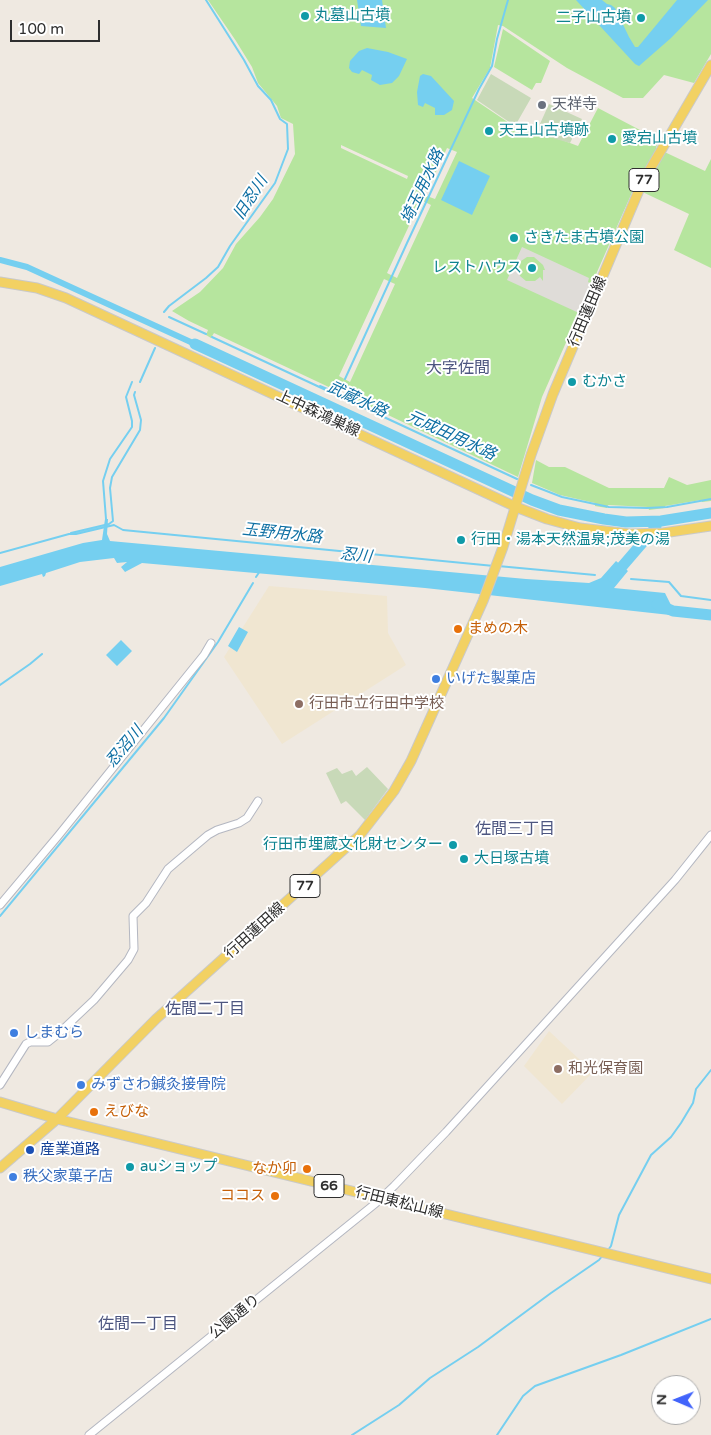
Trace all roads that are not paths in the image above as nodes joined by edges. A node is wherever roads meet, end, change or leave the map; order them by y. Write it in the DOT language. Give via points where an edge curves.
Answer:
graph roads {
  1 [pos="711,65"];
  2 [pos="0,282"];
  3 [pos="517,504"];
  4 [pos="711,526"];
  5 [pos="211,643"];
  6 [pos="258,801"];
  7 [pos="711,835"];
  8 [pos="0,905"];
  9 [pos="0,1085"];
  10 [pos="0,1102"];
  11 [pos="56,1119"];
  12 [pos="0,1168"];
  13 [pos="381,1199"];
  14 [pos="711,1279"];
  15 [pos="89,1435"];
  1 -- 3 [label="main road, 行田蓮田線 / 77" via="642,183 554,394"];
  2 -- 3 [label="main road, 上中森鴻巣線" via="37,288 79,303"];
  3 -- 4 [label="main road, 上中森鴻巣線" via="547,519 600,532 663,533"];
  3 -- 11 [label="main road, 行田蓮田線 / 77" via="483,601 411,761 394,791 360,835 156,1019"];
  5 -- 8 [label="street"];
  6 -- 9 [label="street" via="247,818 208,835 168,869 146,903 133,916 134,949 128,960 94,1000 58,1034 48,1042 26,1044"];
  7 -- 13 [label="street, 公園通り" via="576,990"];
  10 -- 11 [label="main road, 行田東松山線 / 66"];
  11 -- 12 [label="main road, 行田蓮田線 / 77"];
  11 -- 13 [label="main road, 行田東松山線 / 66"];
  13 -- 14 [label="main road, 行田東松山線 / 66"];
  13 -- 15 [label="street, 公園通り"];
}
